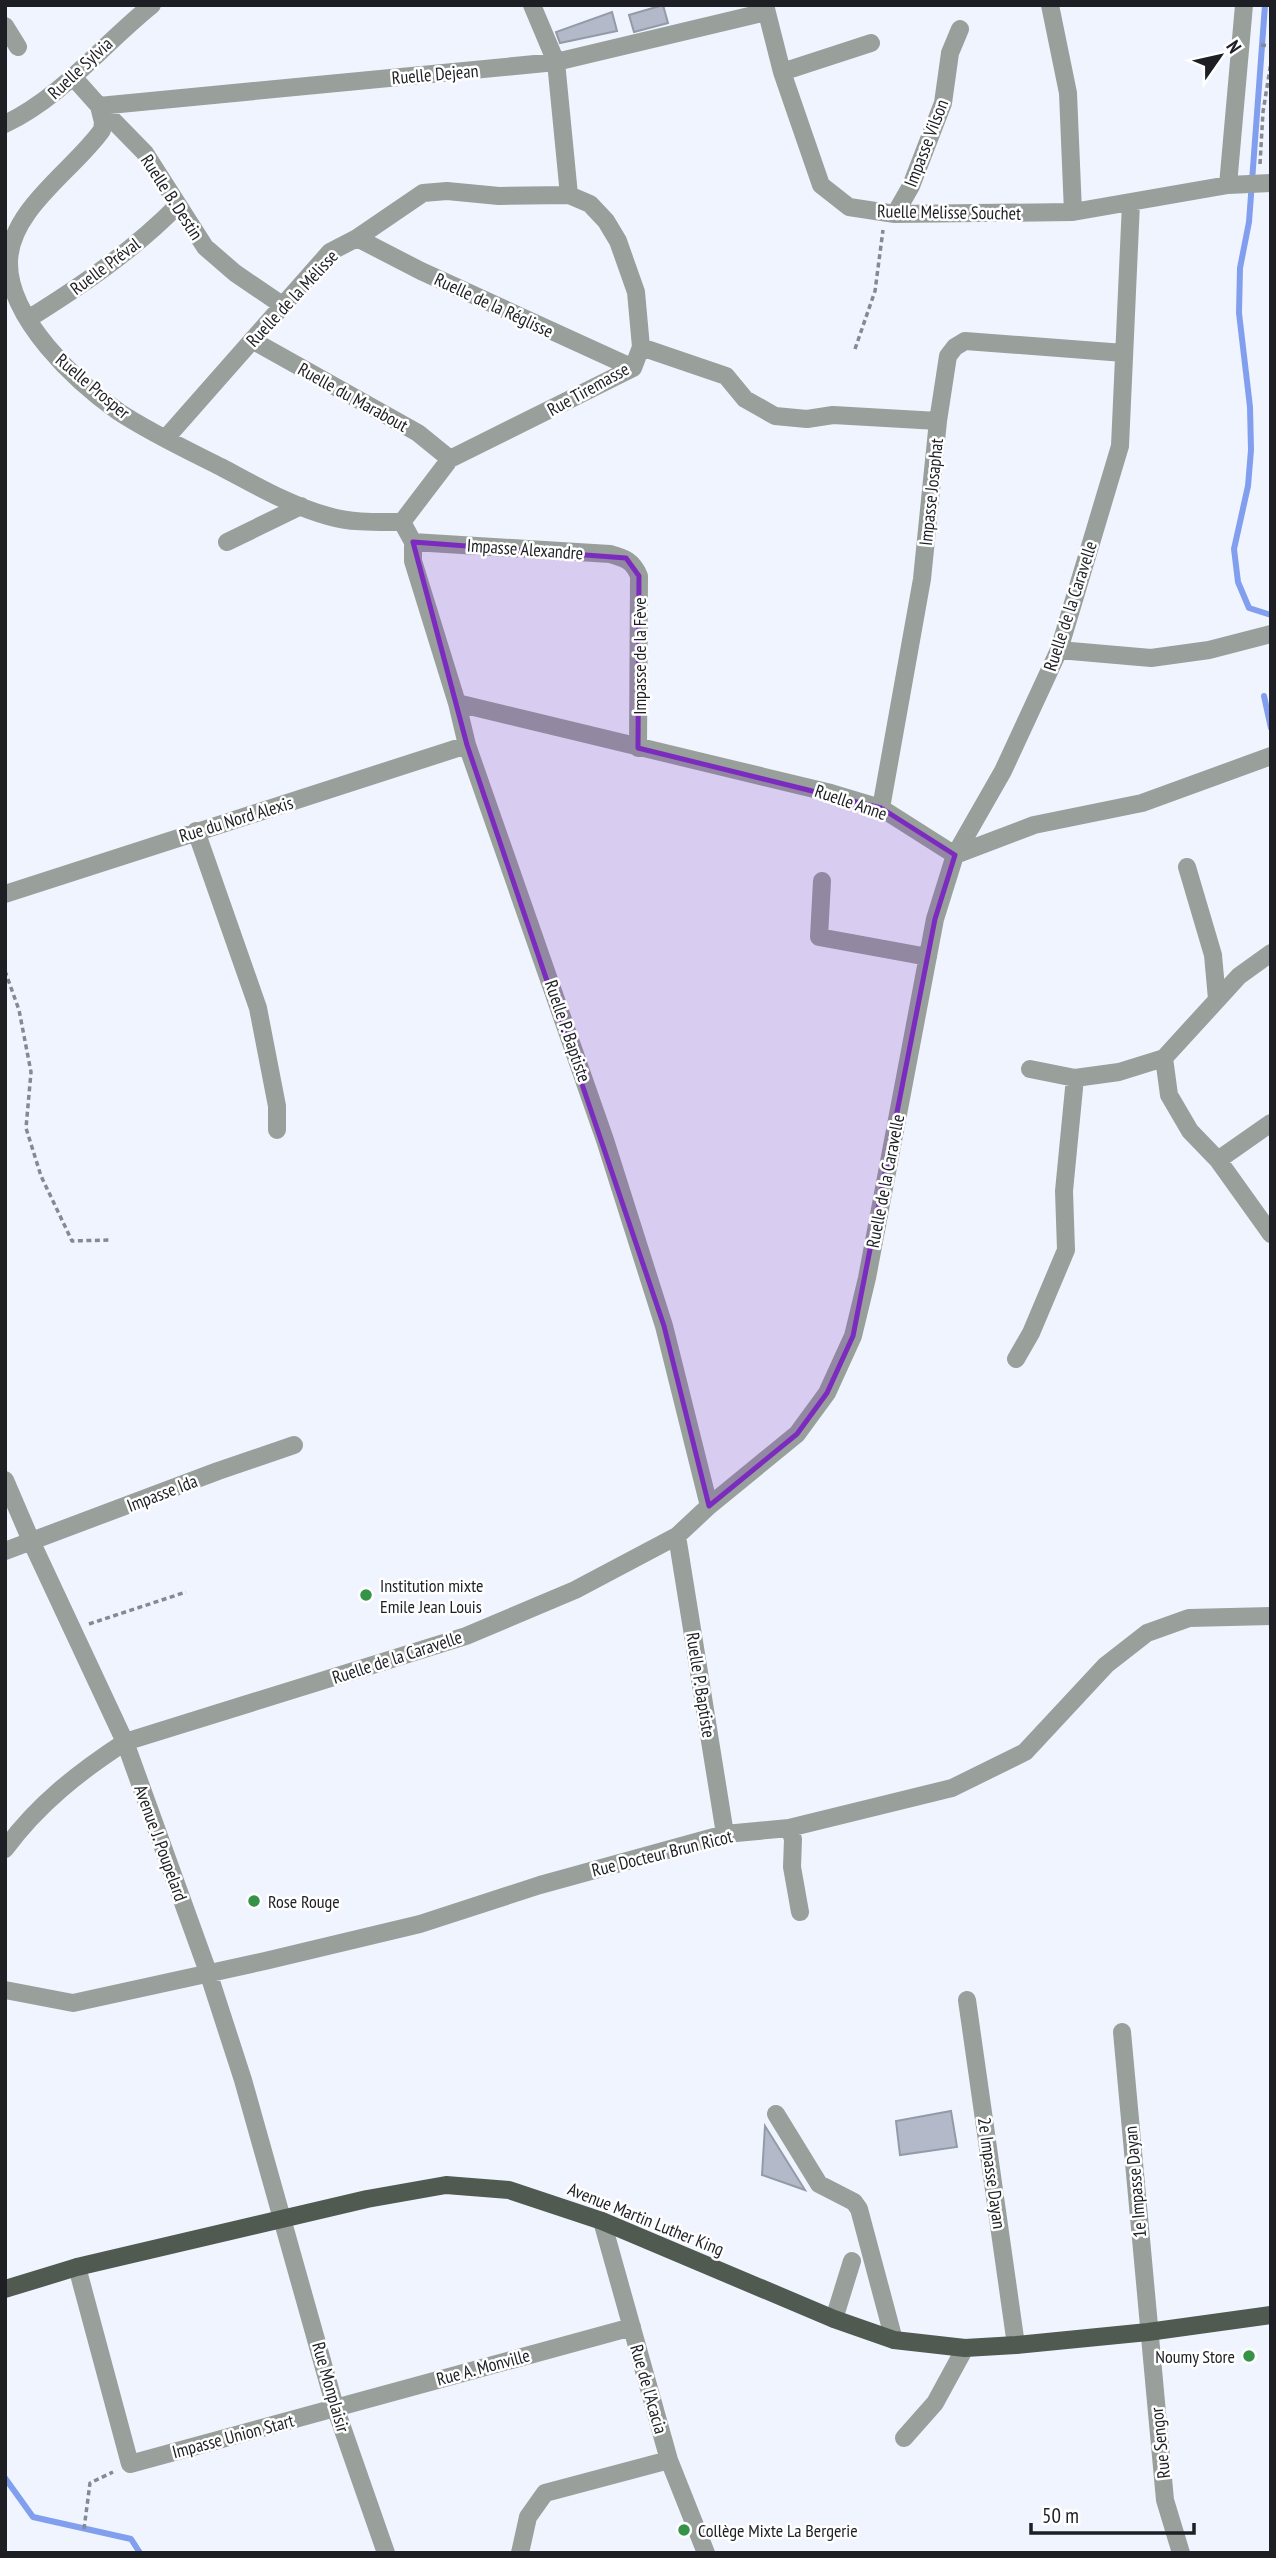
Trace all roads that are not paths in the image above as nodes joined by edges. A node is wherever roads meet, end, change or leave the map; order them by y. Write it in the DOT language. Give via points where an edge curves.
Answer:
graph roads {
  1 [pos="152,5"];
  2 [pos="532,5"];
  3 [pos="1050,5"];
  4 [pos="1244,5"];
  5 [pos="766,9"];
  6 [pos="5,26"];
  7 [pos="960,29"];
  8 [pos="871,43"];
  9 [pos="18,47"];
  10 [pos="556,62"];
  11 [pos="782,72"];
  12 [pos="74,78"];
  13 [pos="99,106"];
  14 [pos="5,124"];
  15 [pos="1265,184"];
  16 [pos="1234,185"];
  17 [pos="569,195"];
  18 [pos="1131,203"];
  19 [pos="177,205"];
  20 [pos="1073,212"];
  21 [pos="890,214"];
  22 [pos="357,238"];
  23 [pos="282,305"];
  24 [pos="28,319"];
  25 [pos="252,340"];
  26 [pos="641,347"];
  27 [pos="1124,354"];
  28 [pos="633,368"];
  29 [pos="938,421"];
  30 [pos="166,438"];
  31 [pos="450,459"];
  32 [pos="301,506"];
  33 [pos="402,522"];
  34 [pos="227,542"];
  35 [pos="413,542"];
  36 [pos="635,565"];
  37 [pos="1271,634"];
  38 [pos="1059,650"];
  39 [pos="457,703"];
  40 [pos="467,745"];
  41 [pos="638,748"];
  42 [pos="1267,757"];
  43 [pos="881,808"];
  44 [pos="196,831"];
  45 [pos="955,855"];
  46 [pos="1187,867"];
  47 [pos="822,881"];
  48 [pos="5,894"];
  49 [pos="1271,953"];
  50 [pos="928,957"];
  51 [pos="1217,999"];
  52 [pos="1164,1058"];
  53 [pos="1030,1069"];
  54 [pos="1075,1079"];
  55 [pos="1271,1123"];
  56 [pos="277,1130"];
  57 [pos="1218,1160"];
  58 [pos="1271,1234"];
  59 [pos="1016,1359"];
  60 [pos="294,1445"];
  61 [pos="5,1480"];
  62 [pos="709,1506"];
  63 [pos="677,1536"];
  64 [pos="32,1543"];
  65 [pos="5,1551"];
  66 [pos="1271,1615"];
  67 [pos="125,1742"];
  68 [pos="789,1828"];
  69 [pos="725,1835"];
  70 [pos="5,1849"];
  71 [pos="800,1912"];
  72 [pos="208,1972"];
  73 [pos="5,1990"];
  74 [pos="967,2000"];
  75 [pos="1122,2032"];
  76 [pos="776,2114"];
  77 [pos="284,2219"];
  78 [pos="602,2221"];
  79 [pos="852,2261"];
  80 [pos="77,2267"];
  81 [pos="5,2289"];
  82 [pos="1271,2315"];
  83 [pos="834,2319"];
  84 [pos="632,2327"];
  85 [pos="1149,2332"];
  86 [pos="894,2340"];
  87 [pos="1016,2346"];
  88 [pos="965,2348"];
  89 [pos="335,2407"];
  90 [pos="904,2438"];
  91 [pos="669,2460"];
  92 [pos="386,2553"];
  93 [pos="520,2553"];
  94 [pos="706,2553"];
  95 [pos="1181,2553"];
  1 -- 12 [label="street, Ruelle Sylvia"];
  2 -- 10 [label="street"];
  3 -- 20 [label="street" via="1068,93"];
  4 -- 16 [label="street"];
  5 -- 10 [label="street, Ruelle Dejean"];
  5 -- 11 [label="street, Ruelle Melisse Souchet"];
  6 -- 9 [label="street"];
  7 -- 21 [label="street, Impasse Vilson" via="950,53 943,103 911,186"];
  8 -- 11 [label="street"];
  10 -- 13 [label="street, Ruelle Dejean"];
  10 -- 17 [label="street"];
  11 -- 21 [label="street, Ruelle Melisse Souchet" via="821,185 849,207"];
  12 -- 13 [label="street, Ruelle B. Destin"];
  12 -- 14 [label="street, Ruelle Sylvia" via="37,107"];
  13 -- 19 [label="street, Ruelle B. Destin" via="145,153"];
  13 -- 24 [label="street, Ruelle Prosper" via="102,130 34,205 16,232 10,271 13,292"];
  15 -- 16 [label="street, Ruelle Melisse Souchet"];
  16 -- 18 [label="street, Ruelle Melisse Souchet"];
  17 -- 22 [label="street, Ruelle de la Mélisse" via="423,193"];
  17 -- 26 [label="street, Rue Tiremasse" via="590,204 618,241 636,292"];
  18 -- 20 [label="street, Ruelle Melisse Souchet"];
  18 -- 27 [label="street, Ruelle de la Caravelle"];
  19 -- 23 [label="street, Ruelle B. Destin" via="205,247"];
  19 -- 24 [label="street, Ruelle Préval" via="121,255"];
  20 -- 21 [label="street, Ruelle Melisse Souchet"];
  22 -- 23 [label="street, Ruelle de la Mélisse" via="330,252"];
  22 -- 28 [label="street, Ruelle de la Réglisse"];
  23 -- 25 [label="street, Ruelle de la Mélisse"];
  24 -- 30 [label="street, Ruelle Prosper" via="81,380 118,411"];
  25 -- 30 [label="street, Ruelle de la Mélisse"];
  25 -- 31 [label="street, Ruelle du Marabout" via="418,433"];
  26 -- 28 [label="street, Rue Tiremasse"];
  26 -- 29 [label="street" via="726,376 745,399 775,416"];
  27 -- 29 [label="street, Impasse Josaphat" via="965,341 948,356"];
  27 -- 38 [label="street, Ruelle de la Caravelle" via="1120,446"];
  28 -- 31 [label="street, Rue Tiremasse"];
  29 -- 43 [label="street, Impasse Josaphat" via="922,579"];
  30 -- 32 [label="street, Ruelle Prosper"];
  31 -- 33 [label="street, Rue Tiremasse"];
  32 -- 33 [label="street, Ruelle Prosper" via="351,521"];
  32 -- 34 [label="street"];
  33 -- 35 [label="street"];
  35 -- 36 [label="street, Impasse Alexandre" via="610,554"];
  35 -- 39 [label="street, Ruelle P. Baptiste" via="413,561"];
  36 -- 41 [label="street, Impasse de la Fève" via="639,576"];
  37 -- 38 [label="street" via="1209,650 1151,658"];
  38 -- 45 [label="street, Ruelle de la Caravelle" via="1003,771"];
  39 -- 40 [label="street, Ruelle P. Baptiste"];
  39 -- 41 [label="street, Ruelle Anne"];
  40 -- 44 [label="street, Rue du Nord Alexis"];
  40 -- 62 [label="street, Ruelle P. Baptiste" via="609,1153 664,1326"];
  41 -- 43 [label="street, Ruelle Anne"];
  42 -- 45 [label="street" via="1142,803 1034,825"];
  43 -- 45 [label="street, Ruelle Anne"];
  44 -- 48 [label="street, Rue du Nord Alexis"];
  44 -- 56 [label="street" via="258,1008 277,1107"];
  45 -- 50 [label="street, Ruelle de la Caravelle"];
  46 -- 51 [label="street" via="1213,955"];
  47 -- 50 [label="street" via="819,937"];
  49 -- 51 [label="street"];
  50 -- 62 [label="street, Ruelle de la Caravelle" via="853,1336 827,1393 797,1434"];
  51 -- 52 [label="street"];
  52 -- 54 [label="street"];
  52 -- 57 [label="street" via="1169,1095 1190,1131"];
  53 -- 54 [label="street"];
  54 -- 59 [label="street" via="1064,1191 1066,1251"];
  55 -- 57 [label="street"];
  57 -- 58 [label="street"];
  60 -- 64 [label="street, Impasse Ida"];
  61 -- 64 [label="street, Avenue J. Poupelard"];
  62 -- 63 [label="street, Ruelle de la Caravelle"];
  63 -- 67 [label="street, Ruelle de la Caravelle" via="575,1590 466,1636"];
  63 -- 69 [label="street, Ruelle P. Baptiste"];
  64 -- 65 [label="street, Impasse Ida"];
  64 -- 67 [label="street, Avenue J. Poupelard"];
  66 -- 68 [label="street, Rue Docteur Brun Ricot" via="1189,1618 1147,1633 1106,1665 1025,1752 999,1767 952,1788"];
  67 -- 70 [label="street" via="76,1774 21,1827"];
  67 -- 72 [label="street, Avenue J. Poupelard"];
  68 -- 69 [label="street, Rue Docteur Brun Ricot"];
  68 -- 71 [label="street"];
  69 -- 72 [label="street, Rue Docteur Brun Ricot" via="540,1885 420,1924"];
  72 -- 73 [label="street, Rue Docteur Brun Ricot" via="73,2003"];
  72 -- 77 [label="street, Avenue J. Poupelard"];
  74 -- 87 [label="street, 2e Impasse Dayan"];
  75 -- 85 [label="street, 1e Impasse Dayan"];
  76 -- 86 [label="street" via="819,2184 859,2208"];
  77 -- 78 [label="main road, Avenue Martin Luther King" via="446,2185 509,2190"];
  77 -- 80 [label="main road, Avenue Martin Luther King"];
  77 -- 89 [label="street, Rue Monplaisir"];
  78 -- 83 [label="main road, Avenue Martin Luther King"];
  78 -- 84 [label="street, Rue de l'Acacia"];
  79 -- 83 [label="street"];
  80 -- 81 [label="main road, Avenue Martin Luther King"];
  80 -- 89 [label="street, Impasse Union Start" via="130,2464"];
  82 -- 85 [label="main road, Avenue Martin Luther King"];
  83 -- 86 [label="main road, Avenue Martin Luther King"];
  84 -- 89 [label="street, Rue A. Monville"];
  84 -- 91 [label="street, Rue de l'Acacia"];
  85 -- 87 [label="main road, Avenue Martin Luther King"];
  85 -- 95 [label="street, Rue Sengor" via="1165,2500"];
  86 -- 88 [label="main road, Avenue Martin Luther King"];
  87 -- 88 [label="main road, Avenue Martin Luther King"];
  88 -- 90 [label="street" via="935,2403"];
  89 -- 92 [label="street, Rue Monplaisir"];
  91 -- 93 [label="street" via="545,2493 528,2517"];
  91 -- 94 [label="street, Rue de l'Acacia"];
}
